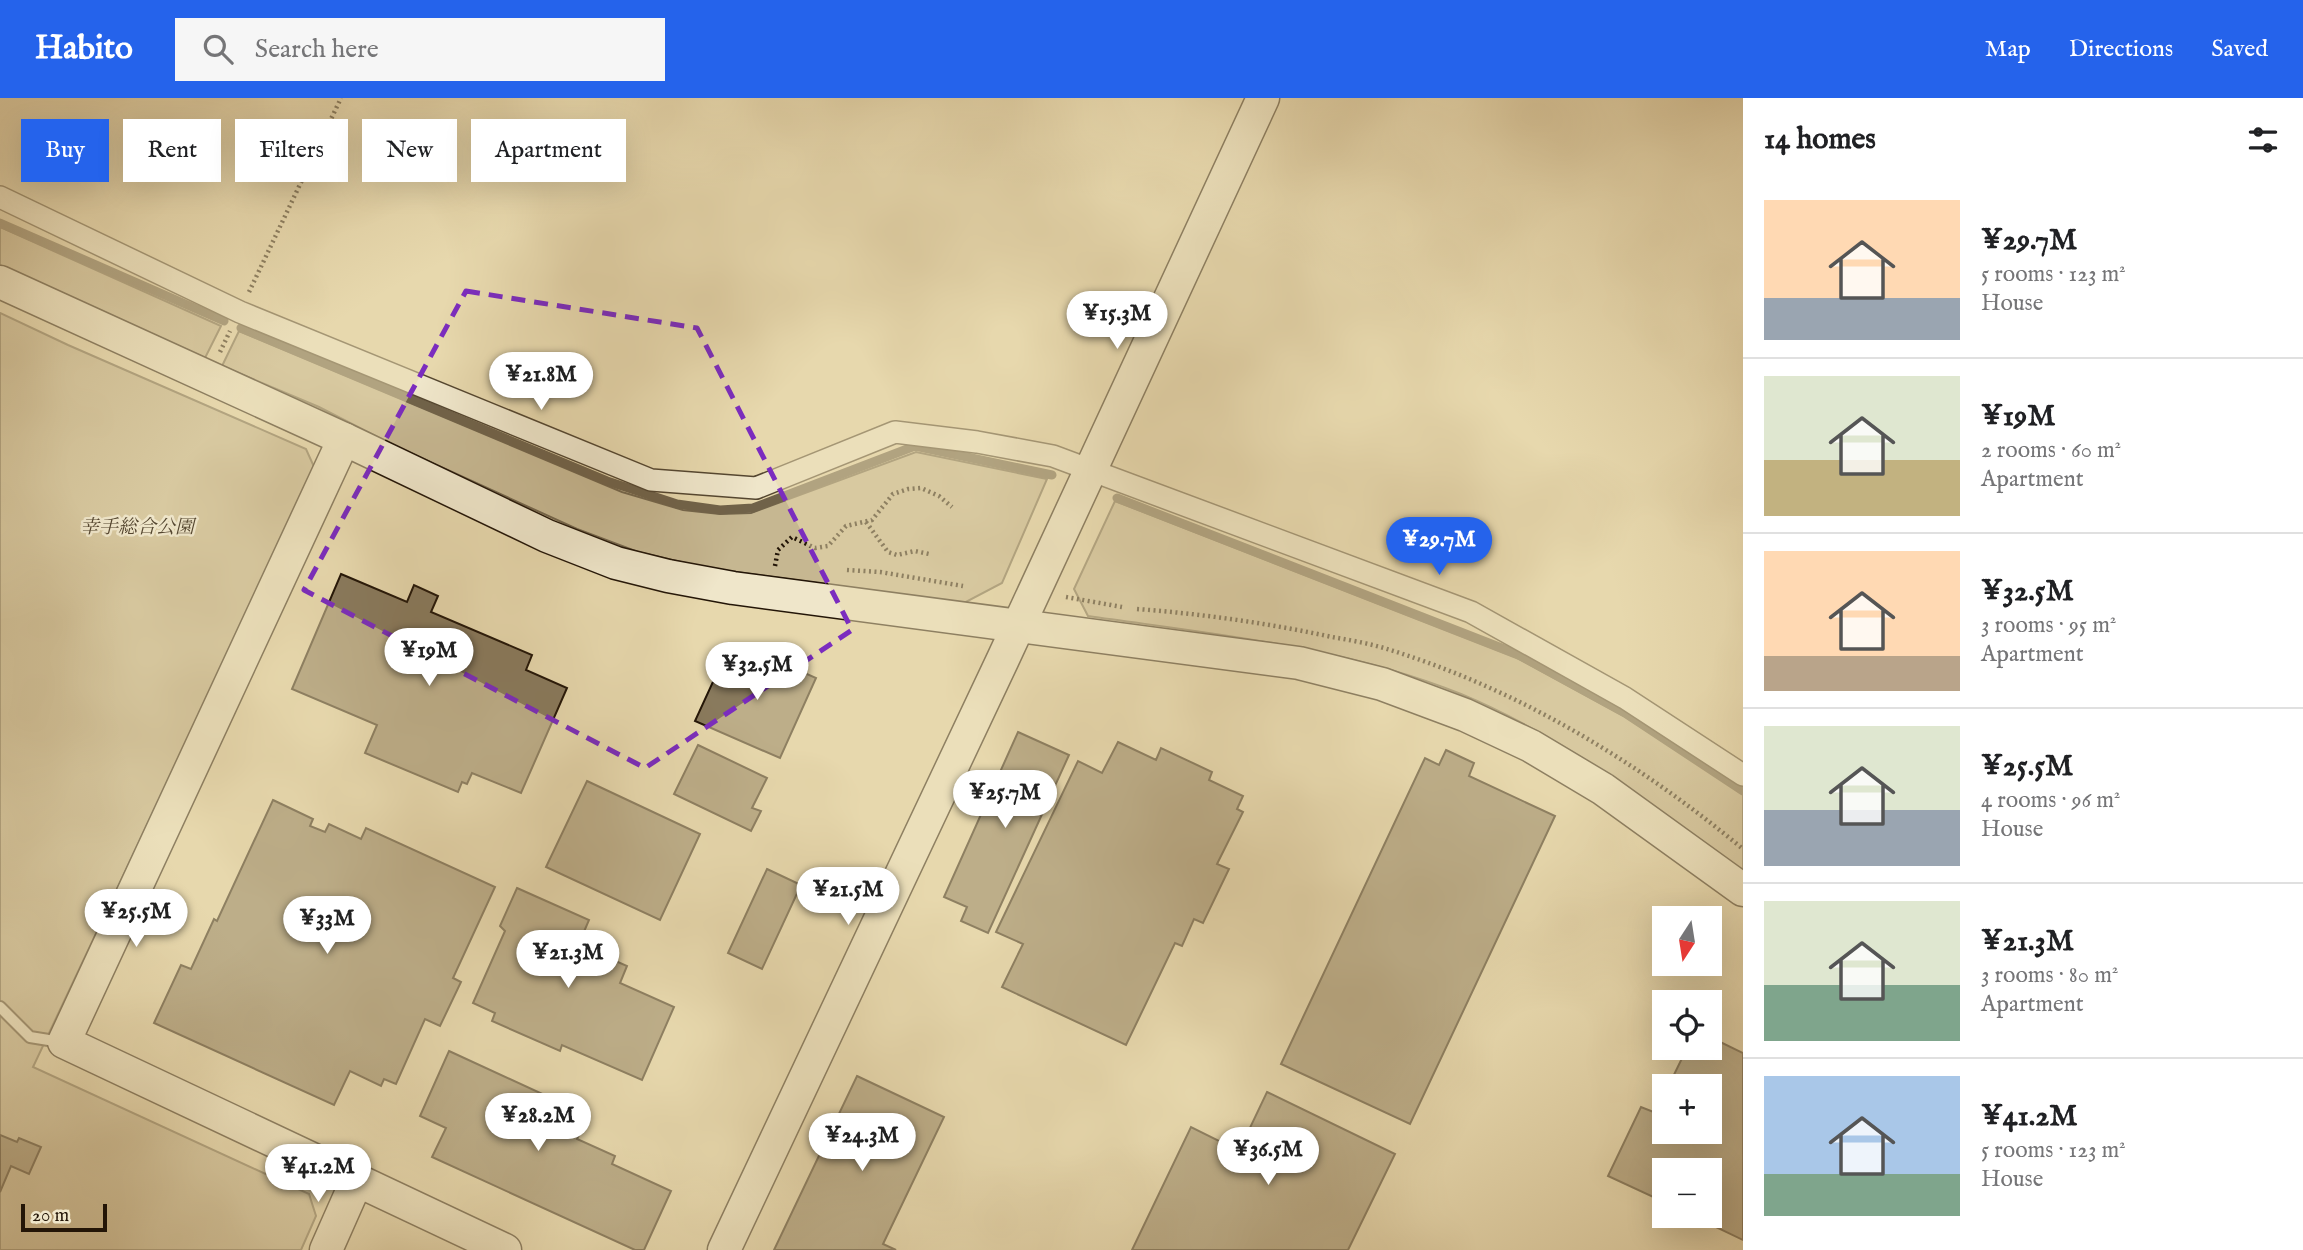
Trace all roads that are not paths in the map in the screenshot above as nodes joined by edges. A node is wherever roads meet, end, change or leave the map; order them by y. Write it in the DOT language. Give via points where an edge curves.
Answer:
graph roads {
  1 [pos="1263,98"];
  2 [pos="0,197"];
  3 [pos="0,282"];
  4 [pos="344,439"];
  5 [pos="1090,470"];
  6 [pos="1019,626"];
  7 [pos="1743,775"];
  8 [pos="1743,890"];
  9 [pos="0,1007"];
  10 [pos="64,1042"];
  11 [pos="357,1180"];
  12 [pos="326,1250"];
  13 [pos="505,1250"];
  14 [pos="724,1250"];
  1 -- 5 [label="street"];
  2 -- 5 [label="street" via="240,312 651,480 756,488 895,432 1053,456"];
  3 -- 4 [label="street" via="213,364"];
  4 -- 6 [label="street" via="547,536 615,563 733,588"];
  4 -- 10 [label="street"];
  5 -- 6 [label="street"];
  5 -- 7 [label="street" via="1471,612 1625,698"];
  6 -- 8 [label="street" via="1299,663 1382,684 1465,715 1541,752 1603,789"];
  6 -- 14 [label="street"];
  9 -- 10 [label="lane" via="30,1037"];
  10 -- 11 [label="street"];
  11 -- 12 [label="street"];
  11 -- 13 [label="street"];
}
